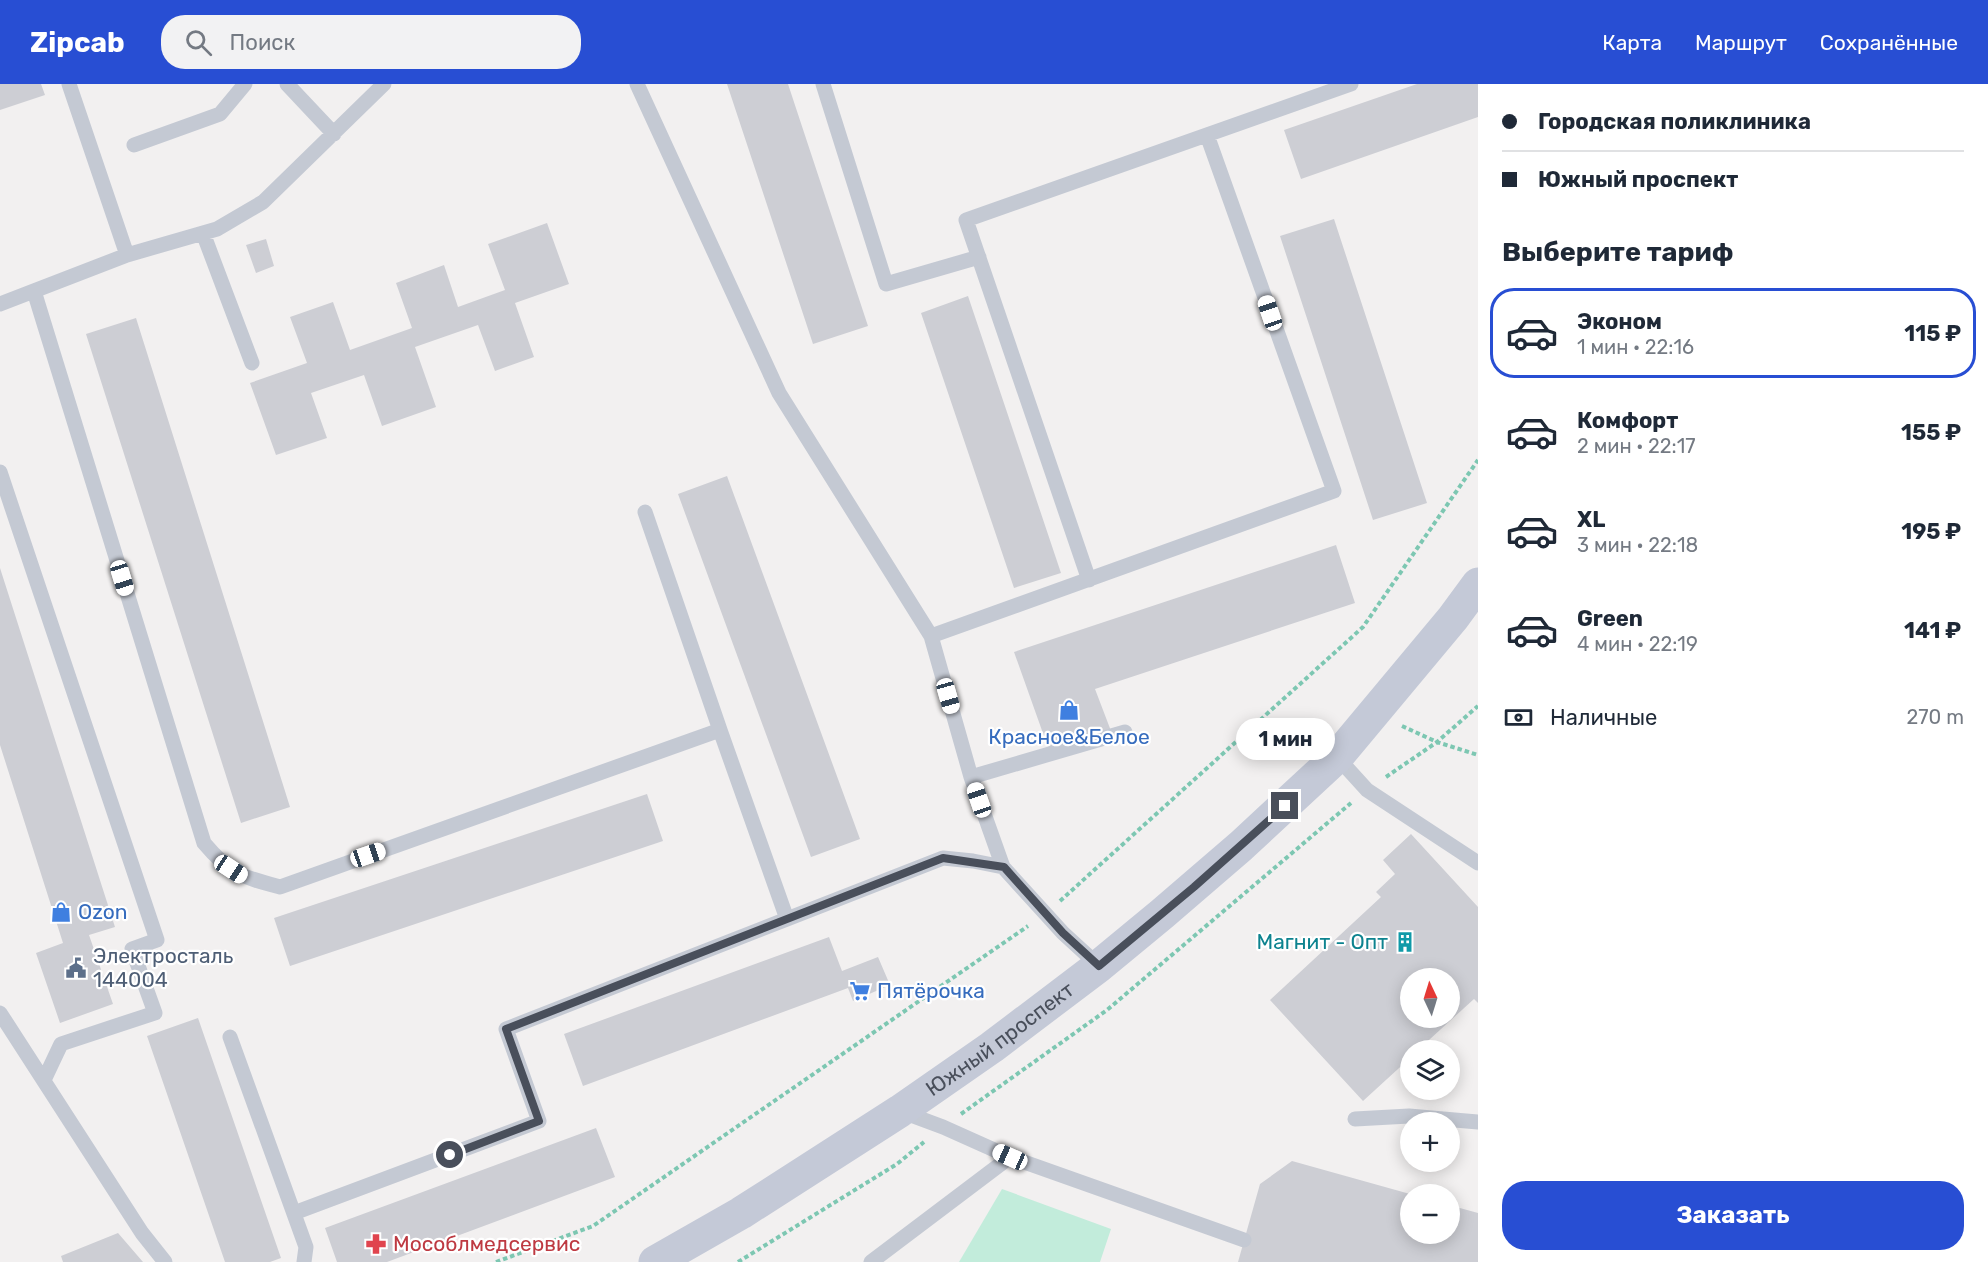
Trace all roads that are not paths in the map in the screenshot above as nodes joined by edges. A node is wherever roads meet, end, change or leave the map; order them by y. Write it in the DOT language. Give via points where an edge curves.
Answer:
graph roads {
  1 [pos="69,84"];
  2 [pos="245,84"];
  3 [pos="287,84"];
  4 [pos="384,84"];
  5 [pos="638,84"];
  6 [pos="823,84"];
  7 [pos="1351,84"];
  8 [pos="333,134"];
  9 [pos="1208,135"];
  10 [pos="134,145"];
  11 [pos="203,233"];
  12 [pos="127,255"];
  13 [pos="979,257"];
  14 [pos="34,291"];
  15 [pos="0,304"];
  16 [pos="252,363"];
  17 [pos="0,472"];
  18 [pos="645,512"];
  19 [pos="1089,580"];
  20 [pos="1478,584"];
  21 [pos="931,636"];
  22 [pos="720,730"];
  23 [pos="1125,732"];
  24 [pos="1338,757"];
  25 [pos="971,777"];
  26 [pos="1478,863"];
  27 [pos="1004,867"];
  28 [pos="787,920"];
  29 [pos="1099,966"];
  30 [pos="0,1013"];
  31 [pos="230,1037"];
  32 [pos="44,1080"];
  33 [pos="900,1111"];
  34 [pos="1355,1119"];
  35 [pos="1478,1122"];
  36 [pos="1010,1157"];
  37 [pos="294,1213"];
  38 [pos="1244,1240"];
  39 [pos="165,1262"];
  40 [pos="304,1262"];
  41 [pos="655,1262"];
  42 [pos="871,1262"];
  1 -- 12 [label="lane"];
  2 -- 10 [label="lane" via="220,114"];
  3 -- 8 [label="lane"];
  4 -- 8 [label="lane"];
  5 -- 21 [label="lane" via="778,393"];
  6 -- 13 [label="lane" via="886,284"];
  7 -- 9 [label="lane"];
  8 -- 11 [label="lane" via="263,202"];
  9 -- 13 [label="lane" via="966,219"];
  9 -- 19 [label="lane" via="1334,491"];
  11 -- 12 [label="lane"];
  11 -- 16 [label="lane"];
  12 -- 14 [label="lane"];
  13 -- 19 [label="lane"];
  14 -- 15 [label="lane"];
  14 -- 22 [label="lane" via="204,843 219,861 243,877 280,887"];
  17 -- 32 [label="lane" via="157,940 132,949 154,1013 61,1044"];
  18 -- 22 [label="lane"];
  19 -- 21 [label="lane"];
  20 -- 24 [label="main road, Южный проспект"];
  21 -- 25 [label="lane"];
  22 -- 28 [label="lane"];
  23 -- 25 [label="lane"];
  24 -- 26 [label="lane" via="1367,790"];
  24 -- 29 [label="main road, Южный проспект" via="1241,846"];
  25 -- 27 [label="lane"];
  27 -- 28 [label="lane" via="943,858"];
  27 -- 29 [label="lane" via="1063,933"];
  28 -- 37 [label="lane" via="506,1029 539,1121"];
  29 -- 33 [label="main road, Южный проспект"];
  30 -- 32 [label="lane"];
  31 -- 37 [label="lane"];
  32 -- 39 [label="lane" via="142,1233"];
  33 -- 36 [label="lane"];
  33 -- 41 [label="main road, Южный проспект" via="741,1214"];
  34 -- 35 [label="lane" via="1409,1116"];
  36 -- 38 [label="lane"];
  36 -- 42 [label="lane"];
  37 -- 40 [label="lane" via="306,1247"];
}
